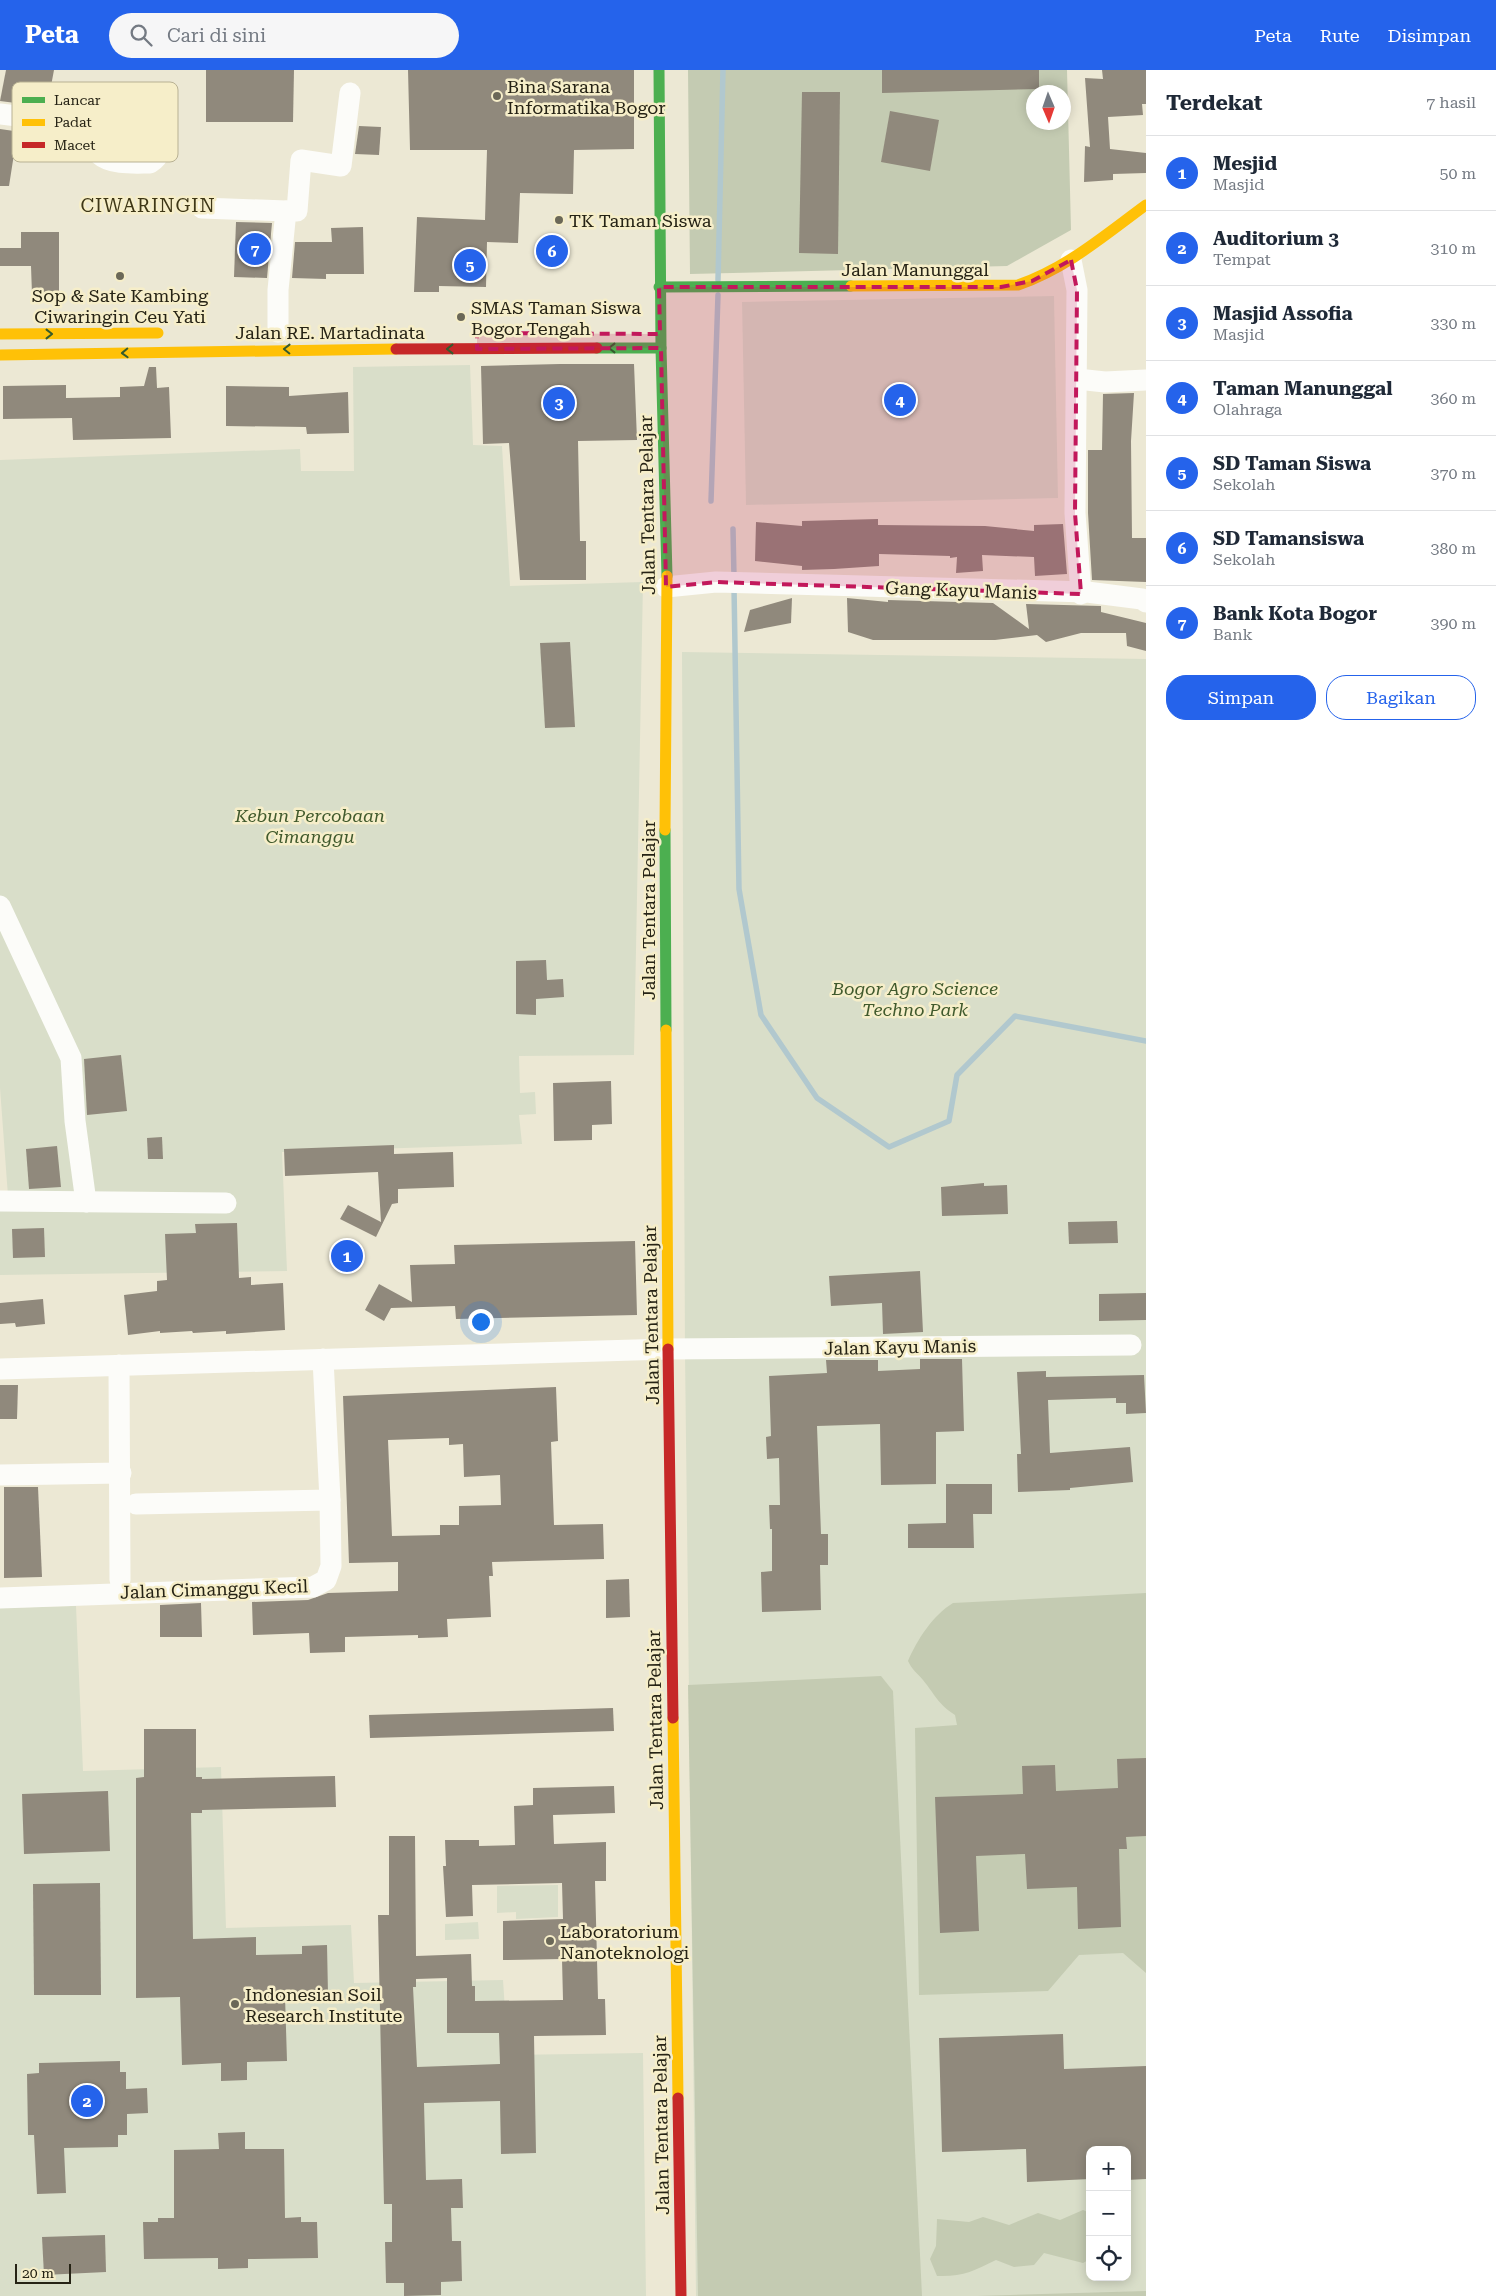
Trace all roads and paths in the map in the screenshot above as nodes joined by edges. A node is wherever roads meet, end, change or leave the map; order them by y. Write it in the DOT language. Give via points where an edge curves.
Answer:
graph roads {
  1 [pos="659,70"];
  2 [pos="350,93"];
  3 [pos="1146,205"];
  4 [pos="202,208"];
  5 [pos="286,211"];
  6 [pos="1071,260"];
  7 [pos="659,287"];
  8 [pos="278,332"];
  9 [pos="169,333"];
  10 [pos="477,333"];
  11 [pos="0,334"];
  12 [pos="661,348"];
  13 [pos="477,349"];
  14 [pos="0,355"];
  15 [pos="1077,379"];
  16 [pos="1146,380"];
  17 [pos="666,587"];
  18 [pos="1081,594"];
  19 [pos="1146,602"];
  20 [pos="0,906"];
  21 [pos="0,1201"];
  22 [pos="86,1202"];
  23 [pos="226,1203"];
  24 [pos="1131,1345"];
  25 [pos="668,1349"];
  26 [pos="323,1359"];
  27 [pos="119,1366"];
  28 [pos="0,1369"];
  29 [pos="121,1473"];
  30 [pos="0,1474"];
  31 [pos="330,1500"];
  32 [pos="136,1504"];
  33 [pos="120,1580"];
  34 [pos="0,1598"];
  35 [pos="681,2296"];
  1 -- 7 [label="main road, Jalan Tentara Pelajar"];
  2 -- 5 [label="street" via="341,166 301,160 297,212"];
  3 -- 6 [label="main road, Jalan Manunggal"];
  4 -- 5 [label="street"];
  5 -- 8 [label="street" via="278,290"];
  6 -- 7 [label="main road, Jalan Manunggal" via="1018,285"];
  6 -- 15 [label="street" via="1077,290"];
  7 -- 12 [label="main road, Jalan Tentara Pelajar" via="656,334"];
  11 -- 9 [label="main road, one-way"];
  10 -- 13 [label="main road"];
  12 -- 13 [label="main road, Jalan RE. Martadinata, one-way"];
  12 -- 17 [label="main road, Jalan Tentara Pelajar"];
  13 -- 14 [label="main road, Jalan RE. Martadinata, one-way" via="268,349"];
  15 -- 16 [label="street" via="1105,382"];
  15 -- 18 [label="street" via="1076,513"];
  17 -- 18 [label="street, Gang Kayu Manis" via="716,582"];
  17 -- 25 [label="main road, Jalan Tentara Pelajar"];
  18 -- 19 [label="street, Gang Kayu Manis" via="1087,592"];
  20 -- 22 [label="street" via="71,1058"];
  21 -- 22 [label="street"];
  22 -- 23 [label="street"];
  24 -- 25 [label="street, Jalan Kayu Manis"];
  25 -- 26 [label="street"];
  25 -- 35 [label="main road, Jalan Tentara Pelajar"];
  26 -- 27 [label="street"];
  26 -- 31 [label="street, Jalan Cimanggu Kecil"];
  27 -- 28 [label="street"];
  27 -- 29 [label="street"];
  29 -- 30 [label="street"];
  29 -- 33 [label="street"];
  31 -- 32 [label="street"];
  31 -- 34 [label="street, Jalan Cimanggu Kecil" via="331,1566 326,1580 313,1587"];
}
